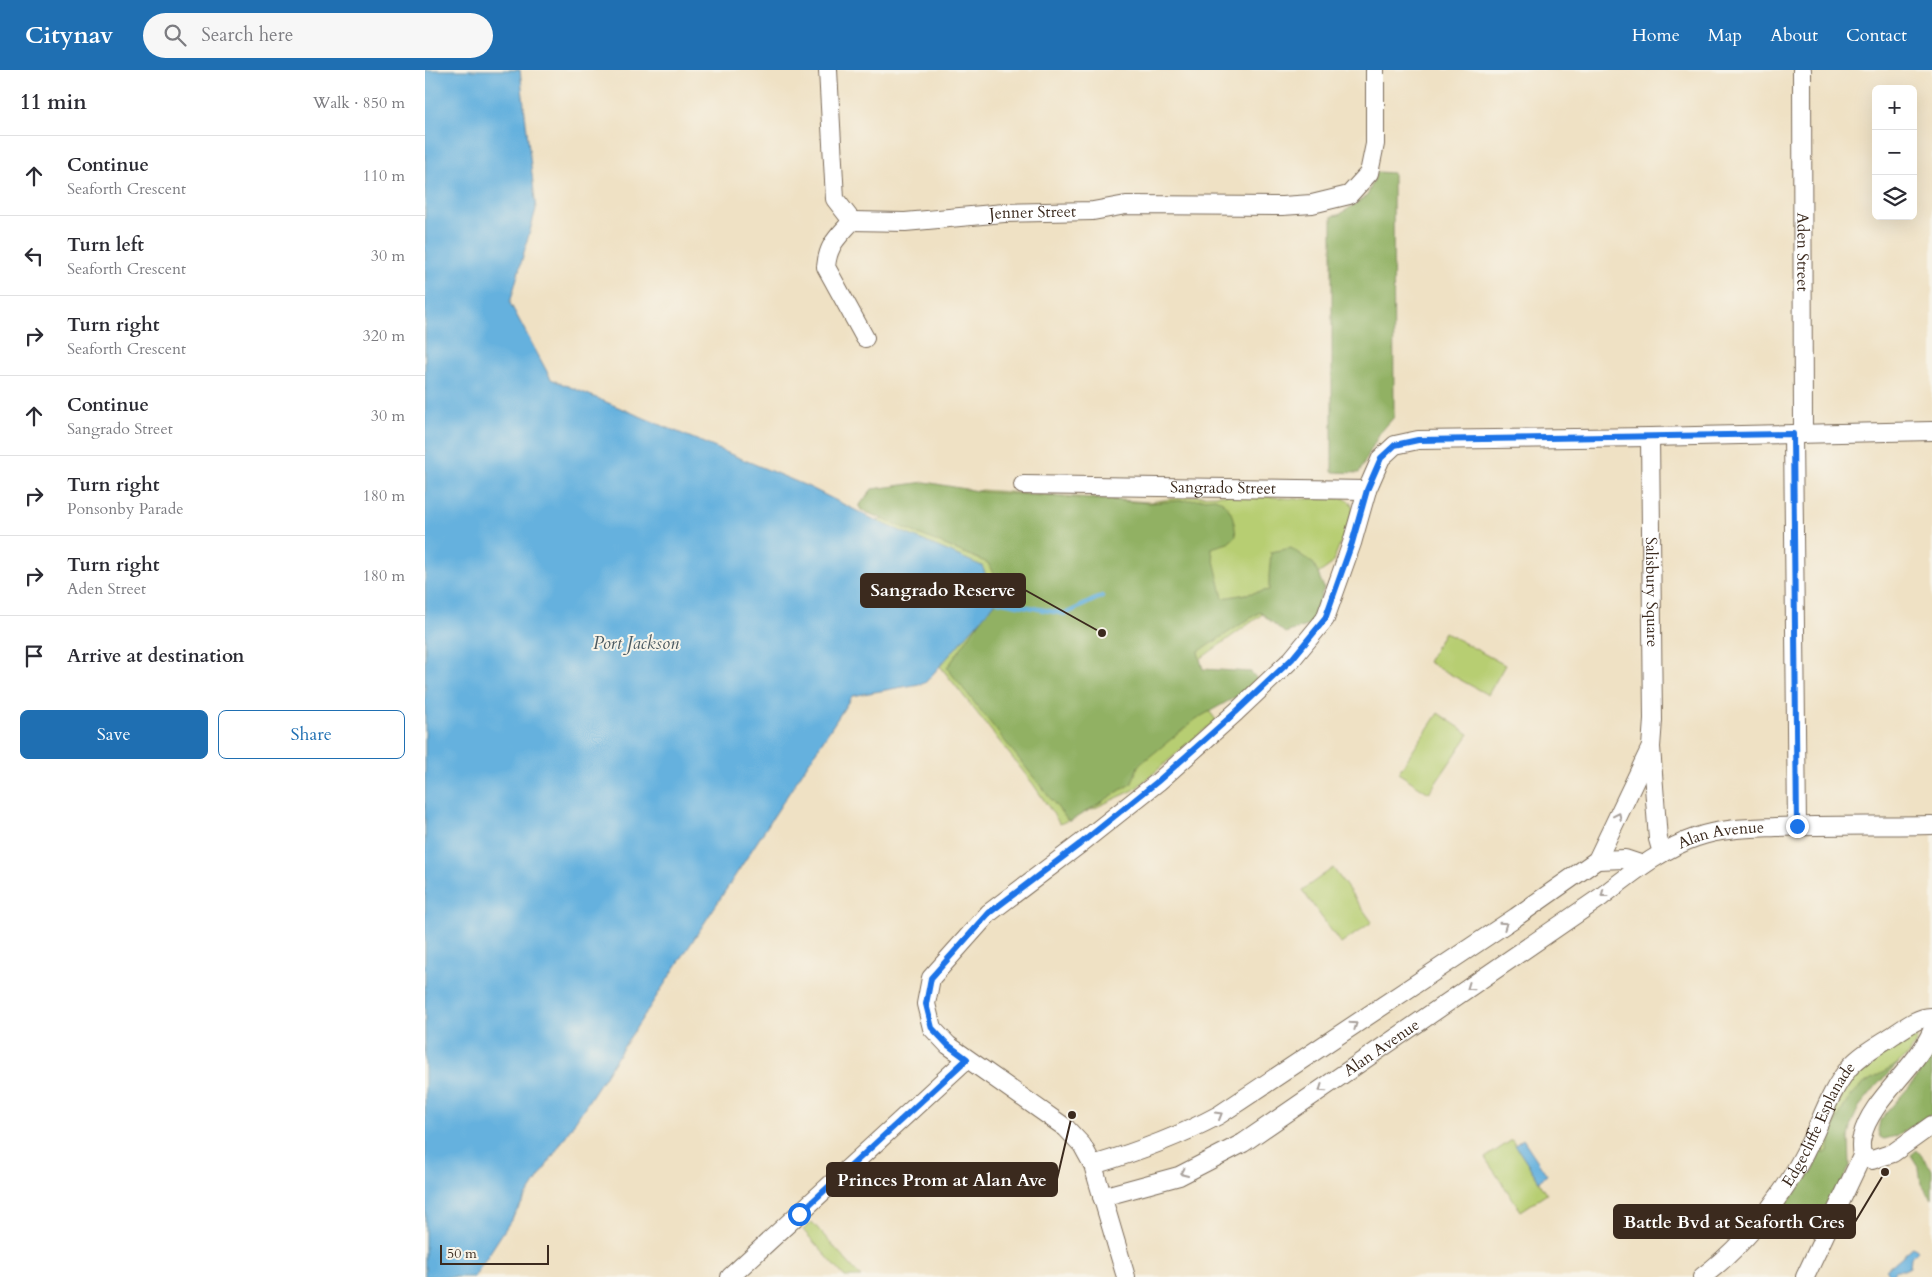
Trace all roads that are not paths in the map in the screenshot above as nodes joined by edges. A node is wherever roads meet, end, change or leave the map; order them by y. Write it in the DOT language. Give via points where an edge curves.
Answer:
graph roads {
  1 [pos="827,70"];
  2 [pos="1375,70"];
  3 [pos="1802,70"];
  4 [pos="852,221"];
  5 [pos="865,338"];
  6 [pos="1932,431"];
  7 [pos="1797,434"];
  8 [pos="1650,437"];
  9 [pos="1023,485"];
  10 [pos="1367,490"];
  11 [pos="1651,747"];
  12 [pos="1932,825"];
  13 [pos="1797,826"];
  14 [pos="1662,853"];
  15 [pos="1597,860"];
  16 [pos="1643,865"];
  17 [pos="1932,1017"];
  18 [pos="1932,1031"];
  19 [pos="967,1059"];
  20 [pos="1932,1125"];
  21 [pos="1867,1158"];
  22 [pos="1093,1165"];
  23 [pos="1102,1196"];
  24 [pos="730,1277"];
  25 [pos="1126,1277"];
  26 [pos="1702,1277"];
  27 [pos="1805,1277"];
  1 -- 4 [label="street" via="835,199"];
  2 -- 4 [label="street, Jenner Street" via="1375,144 1369,173 1349,195 1312,204 1281,206 1127,205 905,222"];
  3 -- 7 [label="street, Aden Street"];
  4 -- 5 [label="street" via="832,244 826,267"];
  6 -- 7 [label="street"];
  7 -- 8 [label="street"];
  7 -- 13 [label="street, Aden Street"];
  8 -- 10 [label="street" via="1418,440 1395,445 1381,458"];
  8 -- 11 [label="street, Salisbury Square"];
  9 -- 10 [label="street, Sangrado Street"];
  10 -- 19 [label="street" via="1325,619 1292,659 1157,782 989,913 931,978 926,1004 932,1028"];
  11 -- 14 [label="street, Alan Avenue" via="1658,839"];
  15 -- 11 [label="street, Alan Avenue, one-way"];
  12 -- 13 [label="street, Alan Avenue"];
  13 -- 14 [label="street, Alan Avenue" via="1744,828 1698,836"];
  14 -- 16 [label="street, Alan Avenue"];
  15 -- 16 [label="street" via="1625,859"];
  22 -- 15 [label="street, Alan Avenue, one-way" via="1188,1132 1219,1115"];
  16 -- 23 [label="street, Alan Avenue, one-way" via="1243,1143 1179,1176"];
  17 -- 26 [label="street, Edgecliffe Esplanade" via="1904,1028 1850,1067 1833,1090 1800,1164 1778,1198 1753,1228"];
  18 -- 21 [label="street" via="1914,1062 1866,1124 1861,1139"];
  19 -- 22 [label="street" via="1066,1128"];
  19 -- 24 [label="street"];
  20 -- 21 [label="street" via="1893,1152"];
  21 -- 27 [label="street"];
  22 -- 23 [label="street"];
  23 -- 25 [label="street"];
}
